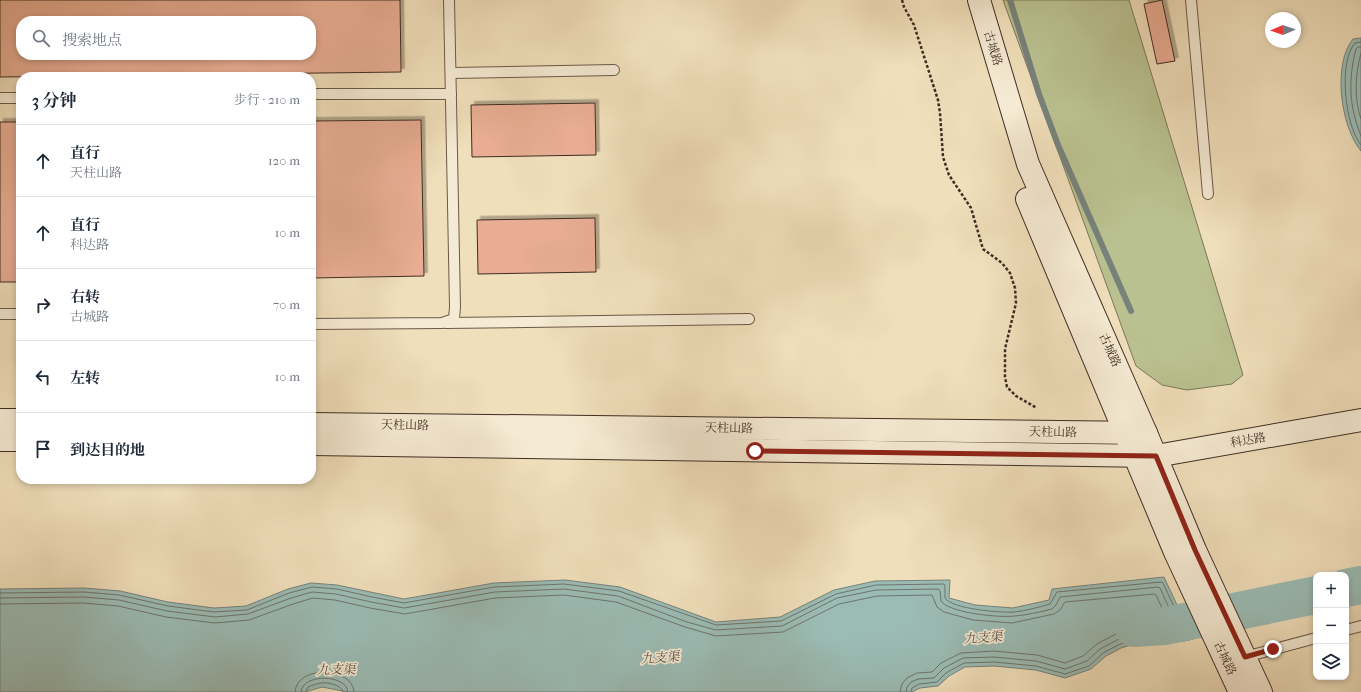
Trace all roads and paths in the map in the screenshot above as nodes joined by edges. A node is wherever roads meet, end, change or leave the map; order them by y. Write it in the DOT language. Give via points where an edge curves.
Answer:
graph roads {
  1 [pos="449,0"];
  2 [pos="902,0"];
  3 [pos="963,0"];
  4 [pos="979,0"];
  5 [pos="1191,0"];
  6 [pos="614,70"];
  7 [pos="451,73"];
  8 [pos="316,94"];
  9 [pos="451,94"];
  10 [pos="0,98"];
  11 [pos="16,98"];
  12 [pos="1208,194"];
  13 [pos="0,314"];
  14 [pos="16,314"];
  15 [pos="749,319"];
  16 [pos="442,323"];
  17 [pos="316,324"];
  18 [pos="1037,408"];
  19 [pos="0,420"];
  20 [pos="16,420"];
  21 [pos="1361,420"];
  22 [pos="316,424"];
  23 [pos="1136,433"];
  24 [pos="0,440"];
  25 [pos="16,440"];
  26 [pos="316,444"];
  27 [pos="1146,456"];
  28 [pos="1361,626"];
  29 [pos="1349,629"];
  30 [pos="1226,638"];
  31 [pos="1313,639"];
  32 [pos="1245,657"];
  33 [pos="1240,692"];
  34 [pos="1261,692"];
  1 -- 7 [label="lane"];
  2 -- 18 [label="path" via="914,26 938,100 942,157 949,175 971,208 983,249 1002,263 1010,273 1015,288 1016,303 1005,349 1007,387 1016,396"];
  3 -- 23 [label="street, 古城路" via="1012,163"];
  4 -- 23 [label="street, 古城路" via="1028,164"];
  5 -- 12 [label="lane"];
  6 -- 7 [label="lane"];
  7 -- 9 [label="lane"];
  8 -- 9 [label="lane"];
  9 -- 16 [label="lane" via="455,307 454,319"];
  10 -- 11 [label="lane"];
  13 -- 14 [label="lane"];
  15 -- 16 [label="lane"];
  16 -- 17 [label="lane"];
  19 -- 20 [label="street"];
  21 -- 27 [label="street, 科达路"];
  22 -- 23 [label="street, 天柱山路"];
  23 -- 27 [label="street, 古城路"];
  24 -- 25 [label="street"];
  26 -- 27 [label="street, 天柱山路"];
  27 -- 30 [label="street, 古城路" via="1185,551"];
  28 -- 29 [label="lane"];
  30 -- 32 [label="street, 古城路"];
  30 -- 33 [label="street, 古城路"];
  31 -- 32 [label="lane"];
  32 -- 34 [label="street, 古城路"];
}
